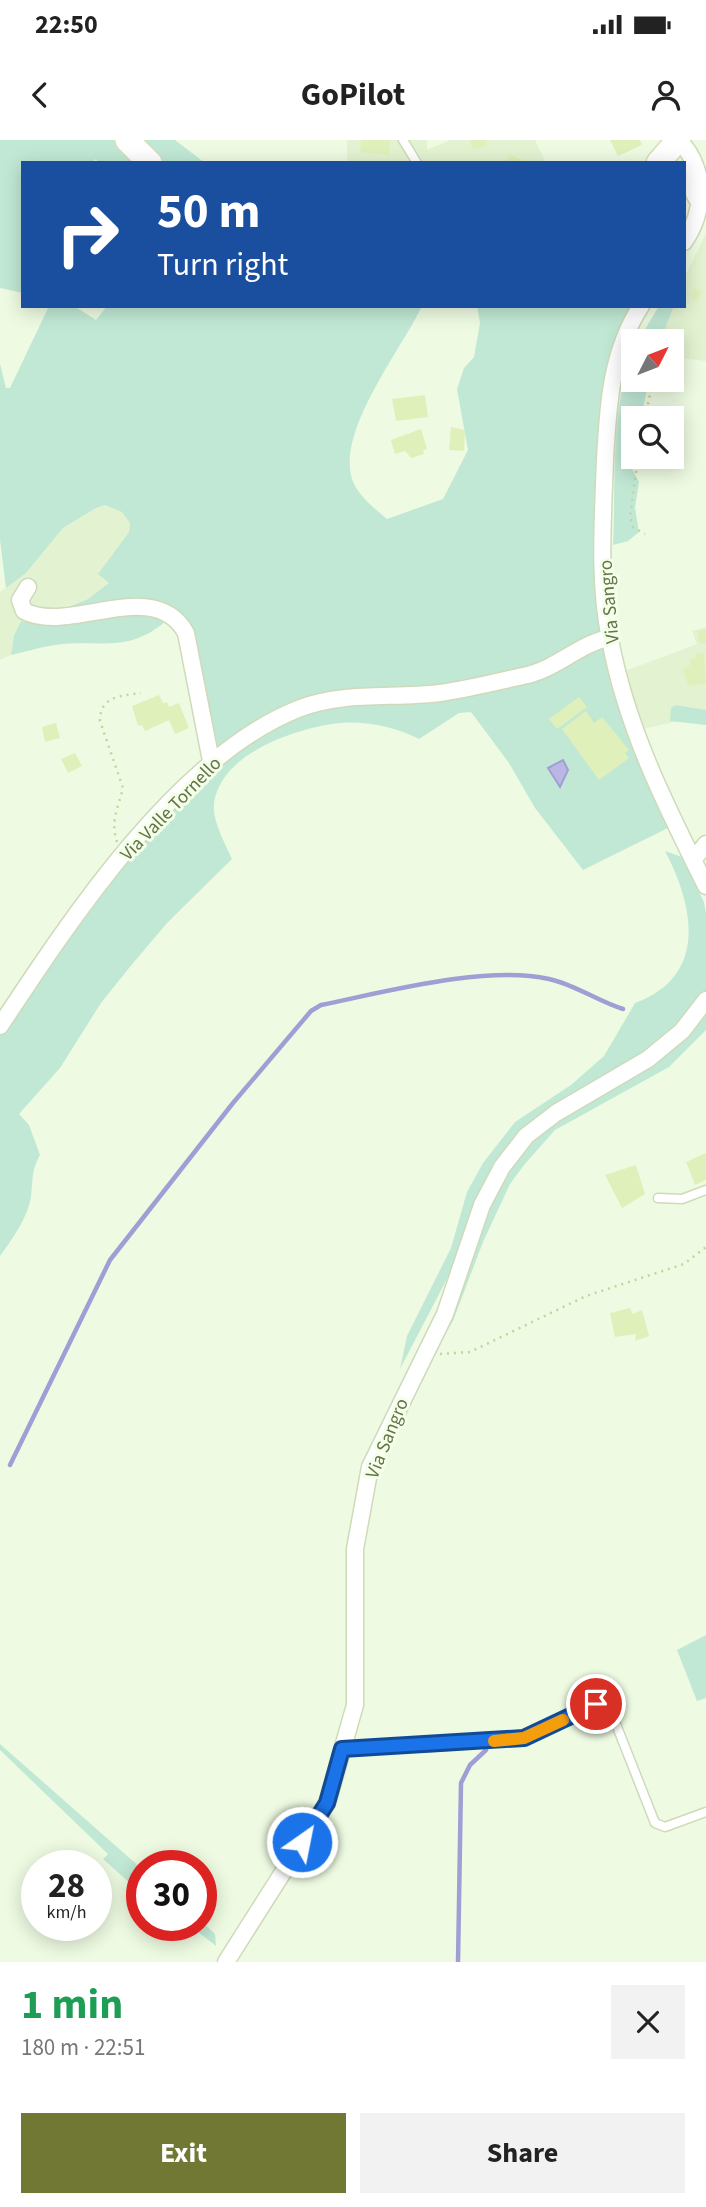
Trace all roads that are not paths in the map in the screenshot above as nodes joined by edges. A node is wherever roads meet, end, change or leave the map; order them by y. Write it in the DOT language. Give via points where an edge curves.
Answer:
graph roads {
  1 [pos="127,140"];
  2 [pos="403,140"];
  3 [pos="148,161"];
  4 [pos="416,161"];
  5 [pos="686,164"];
  6 [pos="686,178"];
  7 [pos="700,208"];
  8 [pos="686,238"];
  9 [pos="640,308"];
  10 [pos="28,587"];
  11 [pos="609,638"];
  12 [pos="211,761"];
  13 [pos="706,844"];
  14 [pos="693,860"];
  15 [pos="706,886"];
  16 [pos="706,1000"];
  17 [pos="0,1026"];
  18 [pos="706,1190"];
  19 [pos="658,1198"];
  20 [pos="342,1749"];
  21 [pos="706,1812"];
  22 [pos="226,1962"];
  1 -- 3 [label="street"];
  2 -- 4 [label="lane"];
  5 -- 7 [label="street" via="699,172"];
  6 -- 7 [label="street"];
  7 -- 8 [label="street"];
  9 -- 11 [label="street, Via Sangro" via="617,354 607,414 603,508"];
  10 -- 12 [label="street" via="20,600 24,611 37,617 122,607 164,611 178,620 186,633"];
  11 -- 12 [label="street, Via Valle Tornello" via="590,642 559,663 527,676 438,693 356,696 299,709 246,736"];
  11 -- 14 [label="street, Via Sangro" via="623,697 649,770"];
  12 -- 17 [label="street, Via Valle Tornello" via="126,852 54,944"];
  13 -- 14 [label="street"];
  14 -- 15 [label="street, Via Sangro"];
  16 -- 20 [label="street, Via Sangro" via="682,1031 648,1059 526,1136 502,1167 482,1205 445,1314 368,1477 355,1549 355,1705"];
  18 -- 19 [label="lane" via="682,1199"];
  20 -- 21 [label="lane" via="524,1738 596,1704 606,1705 655,1823 664,1827"];
  20 -- 22 [label="street, Via Sangro" via="327,1803"];
}
